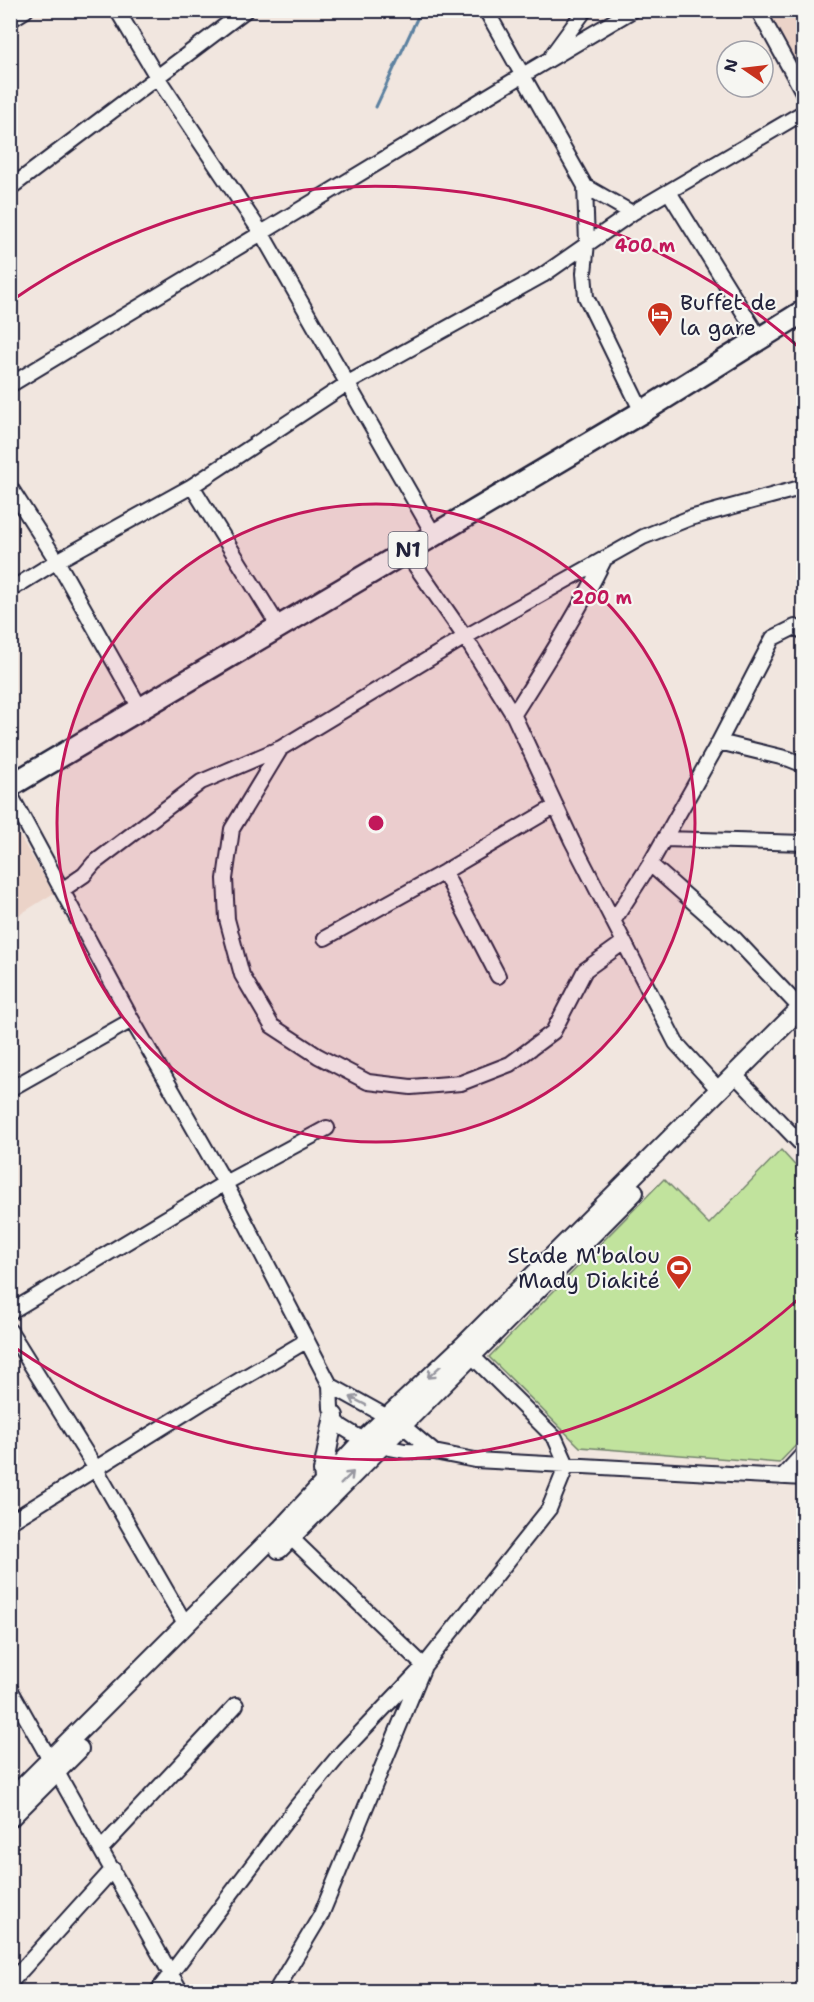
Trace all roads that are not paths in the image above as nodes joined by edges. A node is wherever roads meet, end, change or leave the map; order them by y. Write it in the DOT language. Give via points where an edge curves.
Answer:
graph roads {
  1 [pos="26,10"];
  2 [pos="117,10"];
  3 [pos="246,10"];
  4 [pos="486,10"];
  5 [pos="585,10"];
  6 [pos="633,10"];
  7 [pos="758,10"];
  8 [pos="10,20"];
  9 [pos="549,60"];
  10 [pos="523,75"];
  11 [pos="157,77"];
  12 [pos="804,94"];
  13 [pos="804,112"];
  14 [pos="585,186"];
  15 [pos="10,188"];
  16 [pos="669,192"];
  17 [pos="632,213"];
  18 [pos="262,234"];
  19 [pos="587,243"];
  20 [pos="804,311"];
  21 [pos="760,339"];
  22 [pos="348,383"];
  23 [pos="10,385"];
  24 [pos="642,412"];
  25 [pos="192,486"];
  26 [pos="10,487"];
  27 [pos="804,487"];
  28 [pos="434,535"];
  29 [pos="406,552"];
  30 [pos="605,558"];
  31 [pos="57,561"];
  32 [pos="10,590"];
  33 [pos="279,627"];
  34 [pos="804,632"];
  35 [pos="465,637"];
  36 [pos="140,708"];
  37 [pos="514,714"];
  38 [pos="719,742"];
  39 [pos="281,748"];
  40 [pos="804,765"];
  41 [pos="10,786"];
  42 [pos="10,794"];
  43 [pos="556,806"];
  44 [pos="664,839"];
  45 [pos="804,843"];
  46 [pos="650,864"];
  47 [pos="444,872"];
  48 [pos="62,890"];
  49 [pos="614,920"];
  50 [pos="325,938"];
  51 [pos="624,942"];
  52 [pos="498,976"];
  53 [pos="803,1012"];
  54 [pos="132,1020"];
  55 [pos="738,1078"];
  56 [pos="10,1089"];
  57 [pos="719,1090"];
  58 [pos="327,1128"];
  59 [pos="804,1148"];
  60 [pos="225,1183"];
  61 [pos="10,1312"];
  62 [pos="10,1331"];
  63 [pos="306,1341"];
  64 [pos="467,1351"];
  65 [pos="330,1385"];
  66 [pos="334,1416"];
  67 [pos="395,1420"];
  68 [pos="371,1443"];
  69 [pos="434,1452"];
  70 [pos="804,1453"];
  71 [pos="567,1465"];
  72 [pos="96,1469"];
  73 [pos="782,1477"];
  74 [pos="804,1478"];
  75 [pos="326,1490"];
  76 [pos="10,1522"];
  77 [pos="286,1533"];
  78 [pos="186,1625"];
  79 [pos="424,1666"];
  80 [pos="10,1689"];
  81 [pos="236,1705"];
  82 [pos="54,1766"];
  83 [pos="10,1800"];
  84 [pos="10,1818"];
  85 [pos="102,1848"];
  86 [pos="113,1869"];
  87 [pos="171,1974"];
  88 [pos="10,1983"];
  89 [pos="157,1992"];
  90 [pos="181,1992"];
  91 [pos="275,1992"];
  1 -- 8 [label="street"];
  2 -- 11 [label="street"];
  3 -- 11 [label="street"];
  4 -- 10 [label="street"];
  5 -- 9 [label="street"];
  6 -- 9 [label="street"];
  7 -- 12 [label="street"];
  9 -- 10 [label="street"];
  10 -- 14 [label="street"];
  10 -- 18 [label="street"];
  11 -- 15 [label="street"];
  11 -- 18 [label="street"];
  13 -- 16 [label="street"];
  14 -- 17 [label="street"];
  14 -- 19 [label="street"];
  16 -- 17 [label="street"];
  16 -- 21 [label="street"];
  17 -- 19 [label="street"];
  18 -- 22 [label="street"];
  18 -- 23 [label="street"];
  19 -- 22 [label="street" via="543,275"];
  19 -- 24 [label="street" via="586,297"];
  20 -- 21 [label="highway, N1"];
  21 -- 24 [label="highway, N1"];
  22 -- 25 [label="street"];
  22 -- 28 [label="street"];
  24 -- 28 [label="highway, N1"];
  25 -- 31 [label="street"];
  25 -- 33 [label="street"];
  26 -- 31 [label="street"];
  27 -- 30 [label="street" via="690,518"];
  28 -- 29 [label="highway, N1"];
  29 -- 33 [label="highway, N1"];
  29 -- 35 [label="street"];
  30 -- 35 [label="street"];
  30 -- 37 [label="street" via="561,640"];
  31 -- 32 [label="street"];
  31 -- 36 [label="street"];
  33 -- 36 [label="highway, N1"];
  34 -- 38 [label="street" via="795,627 774,638"];
  35 -- 37 [label="street"];
  35 -- 39 [label="street"];
  36 -- 41 [label="highway, N1"];
  37 -- 43 [label="street"];
  38 -- 40 [label="street"];
  38 -- 44 [label="street"];
  39 -- 48 [label="street" via="201,782"];
  39 -- 51 [label="street" via="232,829 225,879 227,919 242,975 272,1026 318,1056 368,1082 411,1087 461,1083 510,1064 553,1032 585,970"];
  42 -- 48 [label="street"];
  43 -- 47 [label="street"];
  43 -- 49 [label="street"];
  44 -- 45 [label="street"];
  44 -- 46 [label="street"];
  46 -- 49 [label="street"];
  46 -- 53 [label="street" via="735,939"];
  47 -- 50 [label="street"];
  47 -- 52 [label="street"];
  48 -- 54 [label="street"];
  49 -- 51 [label="street"];
  51 -- 57 [label="street" via="676,1043"];
  53 -- 55 [label="main road"];
  54 -- 56 [label="street"];
  54 -- 60 [label="street"];
  55 -- 57 [label="main road"];
  55 -- 59 [label="street"];
  55 -- 64 [label="main road"];
  57 -- 64 [label="main road"];
  58 -- 60 [label="street"];
  60 -- 61 [label="street"];
  60 -- 63 [label="street"];
  62 -- 72 [label="street"];
  63 -- 65 [label="street"];
  63 -- 72 [label="street"];
  64 -- 67 [label="main road"];
  64 -- 71 [label="street" via="555,1438"];
  65 -- 66 [label="street"];
  67 -- 65 [label="street, one-way"];
  66 -- 68 [label="street" via="342,1427"];
  66 -- 75 [label="main road" via="324,1471"];
  67 -- 68 [label="main road"];
  67 -- 69 [label="street"];
  68 -- 69 [label="street" via="405,1451"];
  68 -- 75 [label="main road"];
  69 -- 71 [label="street" via="475,1460"];
  70 -- 73 [label="street"];
  71 -- 73 [label="street"];
  71 -- 79 [label="street" via="549,1509"];
  72 -- 76 [label="street"];
  72 -- 78 [label="street"];
  73 -- 74 [label="street"];
  75 -- 77 [label="main road"];
  77 -- 78 [label="main road"];
  77 -- 79 [label="street"];
  77 -- 82 [label="main road" via="192,1634"];
  78 -- 82 [label="main road"];
  79 -- 87 [label="street" via="297,1806"];
  79 -- 91 [label="street" via="321,1915"];
  80 -- 82 [label="street"];
  81 -- 85 [label="street"];
  82 -- 83 [label="main road"];
  82 -- 84 [label="main road"];
  82 -- 85 [label="street"];
  85 -- 86 [label="street"];
  86 -- 87 [label="street"];
  86 -- 88 [label="street"];
  87 -- 89 [label="street"];
  87 -- 90 [label="street"];
}
